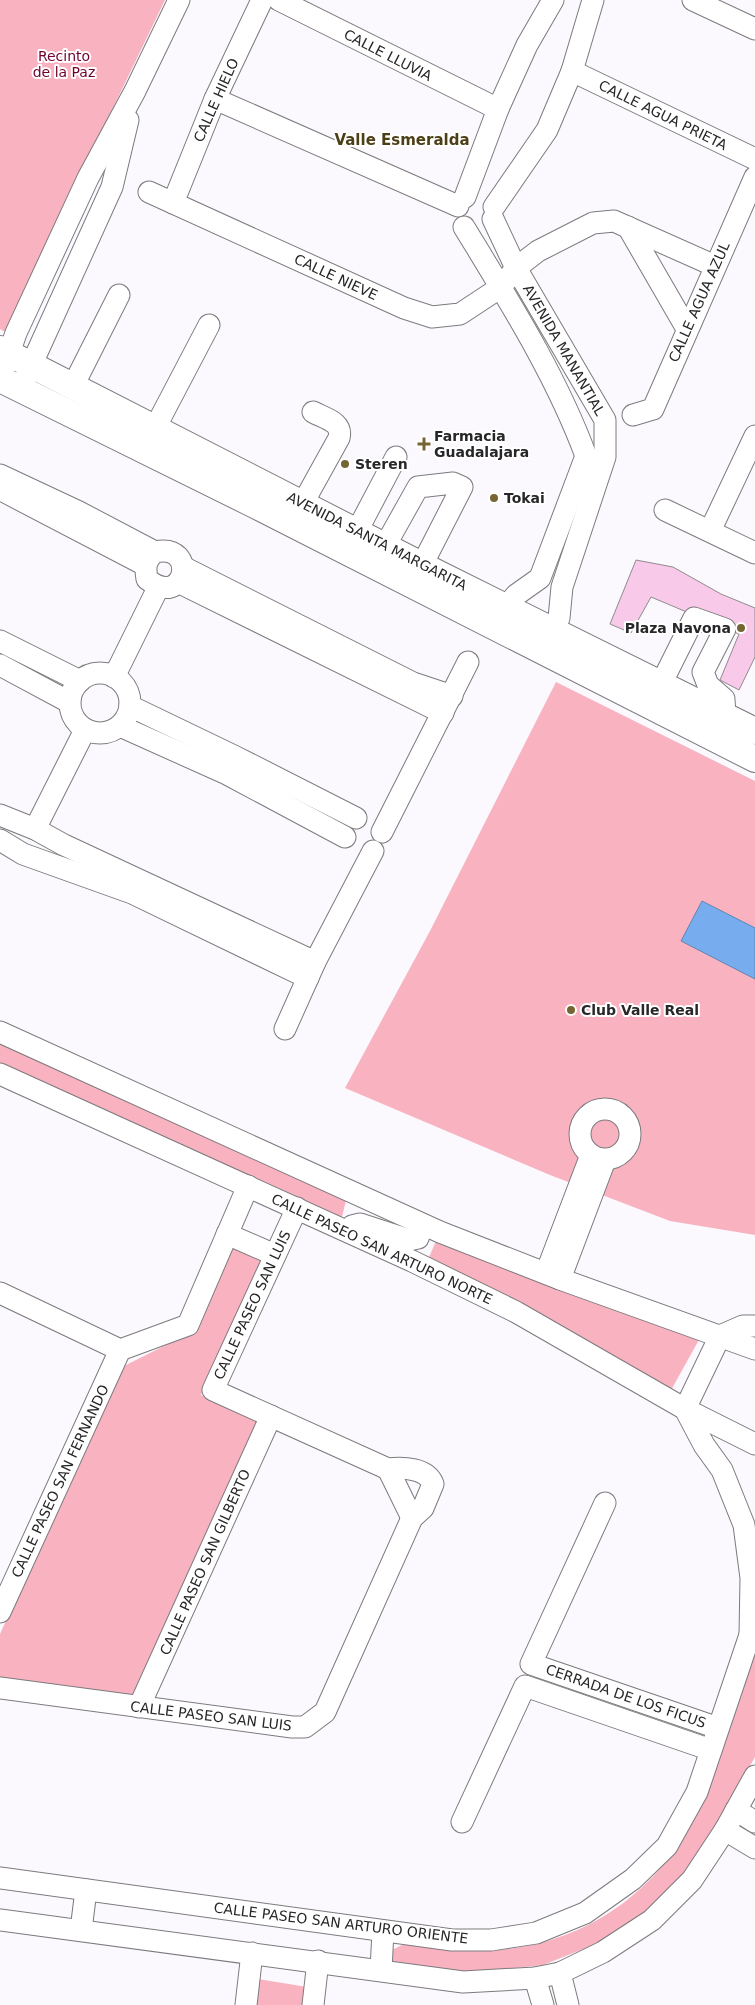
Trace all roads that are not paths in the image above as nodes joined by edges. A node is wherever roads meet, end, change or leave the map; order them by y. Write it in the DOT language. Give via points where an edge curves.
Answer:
graph roads {
  1 [pos="179,0"];
  2 [pos="262,0"];
  3 [pos="279,0"];
  4 [pos="593,0"];
  5 [pos="693,0"];
  6 [pos="545,3"];
  7 [pos="755,29"];
  8 [pos="572,71"];
  9 [pos="135,91"];
  10 [pos="215,98"];
  11 [pos="498,109"];
  12 [pos="755,160"];
  13 [pos="755,177"];
  14 [pos="149,192"];
  15 [pos="81,193"];
  16 [pos="106,201"];
  17 [pos="462,201"];
  18 [pos="173,203"];
  19 [pos="493,213"];
  20 [pos="464,227"];
  21 [pos="628,227"];
  22 [pos="57,244"];
  23 [pos="82,253"];
  24 [pos="715,266"];
  25 [pos="516,268"];
  26 [pos="501,288"];
  27 [pos="119,295"];
  28 [pos="209,325"];
  29 [pos="688,329"];
  30 [pos="14,356"];
  31 [pos="7,383"];
  32 [pos="73,386"];
  33 [pos="313,412"];
  34 [pos="633,415"];
  35 [pos="155,428"];
  36 [pos="755,436"];
  37 [pos="396,458"];
  38 [pos="0,480"];
  39 [pos="587,484"];
  40 [pos="303,503"];
  41 [pos="665,510"];
  42 [pos="710,531"];
  43 [pos="351,541"];
  44 [pos="385,546"];
  45 [pos="755,553"];
  46 [pos="150,559"];
  47 [pos="430,569"];
  48 [pos="173,579"];
  49 [pos="506,607"];
  50 [pos="462,610"];
  51 [pos="553,630"];
  52 [pos="0,641"];
  53 [pos="468,662"];
  54 [pos="0,665"];
  55 [pos="114,676"];
  56 [pos="80,681"];
  57 [pos="661,684"];
  58 [pos="70,702"];
  59 [pos="448,705"];
  60 [pos="130,706"];
  61 [pos="725,716"];
  62 [pos="120,726"];
  63 [pos="85,730"];
  64 [pos="755,731"];
  65 [pos="755,760"];
  66 [pos="232,766"];
  67 [pos="356,818"];
  68 [pos="17,822"];
  69 [pos="382,832"];
  70 [pos="345,837"];
  71 [pos="55,840"];
  72 [pos="3,842"];
  73 [pos="373,851"];
  74 [pos="45,861"];
  75 [pos="159,898"];
  76 [pos="312,970"];
  77 [pos="285,1029"];
  78 [pos="0,1032"];
  79 [pos="0,1074"];
  80 [pos="598,1157"];
  81 [pos="248,1186"];
  82 [pos="296,1208"];
  83 [pos="423,1225"];
  84 [pos="340,1228"];
  85 [pos="227,1234"];
  86 [pos="275,1255"];
  87 [pos="553,1276"];
  88 [pos="0,1293"];
  89 [pos="755,1326"];
  90 [pos="720,1336"];
  91 [pos="755,1349"];
  92 [pos="120,1350"];
  93 [pos="684,1408"];
  94 [pos="271,1416"];
  95 [pos="755,1444"];
  96 [pos="388,1469"];
  97 [pos="605,1503"];
  98 [pos="412,1518"];
  99 [pos="0,1612"];
  100 [pos="752,1627"];
  101 [pos="0,1688"];
  102 [pos="139,1707"];
  103 [pos="718,1728"];
  104 [pos="711,1750"];
  105 [pos="755,1776"];
  106 [pos="736,1810"];
  107 [pos="462,1822"];
  108 [pos="755,1822"];
  109 [pos="724,1830"];
  110 [pos="755,1848"];
  111 [pos="0,1878"];
  112 [pos="86,1890"];
  113 [pos="0,1920"];
  114 [pos="81,1930"];
  115 [pos="383,1931"];
  116 [pos="252,1953"];
  117 [pos="318,1961"];
  118 [pos="381,1970"];
  119 [pos="560,1973"];
  120 [pos="536,1978"];
  121 [pos="246,2005"];
  122 [pos="313,2005"];
  123 [pos="543,2005"];
  124 [pos="568,2005"];
  1 -- 9 [label="street"];
  2 -- 10 [label="street, CALLE HIELO"];
  3 -- 11 [label="street, CALLE LLUVIA"];
  4 -- 8 [label="street"];
  5 -- 7 [label="street"];
  6 -- 11 [label="street"];
  8 -- 12 [label="street, CALLE AGUA PRIETA"];
  8 -- 19 [label="street" via="547,130"];
  9 -- 15 [label="street"];
  9 -- 16 [label="street"];
  10 -- 17 [label="street"];
  10 -- 18 [label="street, CALLE HIELO"];
  11 -- 17 [label="street"];
  13 -- 24 [label="street, CALLE AGUA AZUL"];
  14 -- 18 [label="street, CALLE NIEVE"];
  15 -- 16 [label="street"];
  15 -- 22 [label="street"];
  16 -- 23 [label="street"];
  17 -- 19 [label="street" via="476,194 487,198"];
  17 -- 20 [label="street" via="458,217"];
  18 -- 26 [label="street, CALLE NIEVE" via="404,308 432,317 460,314"];
  19 -- 20 [label="street" via="486,228 475,231"];
  19 -- 25 [label="street, AVENIDA MANANTIAL"];
  20 -- 26 [label="street, AVENIDA MANANTIAL"];
  21 -- 24 [label="street, CALLE NIEVE"];
  21 -- 25 [label="street, CALLE NIEVE" via="614,221 593,223 538,250"];
  21 -- 29 [label="street"];
  22 -- 23 [label="street"];
  22 -- 30 [label="street" via="16,334"];
  23 -- 30 [label="street"];
  24 -- 29 [label="street, CALLE AGUA AZUL"];
  25 -- 26 [label="street, CALLE NIEVE"];
  25 -- 39 [label="street, AVENIDA MANANTIAL" via="605,420 605,457"];
  26 -- 39 [label="street, AVENIDA MANANTIAL" via="570,412 586,456"];
  27 -- 32 [label="street"];
  28 -- 35 [label="street"];
  29 -- 34 [label="street, CALLE AGUA AZUL" via="653,409"];
  30 -- 31 [label="street"];
  30 -- 32 [label="main road, AVENIDA SANTA MARGARITA"];
  31 -- 43 [label="main road, AVENIDA SANTA MARGARITA"];
  32 -- 35 [label="main road, AVENIDA SANTA MARGARITA"];
  33 -- 40 [label="street" via="338,424 341,430"];
  35 -- 40 [label="main road, AVENIDA SANTA MARGARITA"];
  36 -- 42 [label="street"];
  37 -- 43 [label="street"];
  38 -- 46 [label="street" via="79,512"];
  39 -- 49 [label="street, AVENIDA MANANTIAL" via="540,578 516,595"];
  39 -- 51 [label="street, AVENIDA MANANTIAL" via="562,586 559,618"];
  40 -- 43 [label="main road, AVENIDA SANTA MARGARITA"];
  41 -- 42 [label="street"];
  42 -- 45 [label="street"];
  43 -- 44 [label="main road, AVENIDA SANTA MARGARITA"];
  43 -- 47 [label="main road" via="360,541 417,569"];
  43 -- 50 [label="main road, AVENIDA SANTA MARGARITA"];
  44 -- 47 [label="main road, AVENIDA SANTA MARGARITA"];
  44 -- 47 [label="street" via="418,487 454,483 462,487"];
  46 -- 48 [label="street" via="147,579"];
  46 -- 48 [label="street" via="164,550 180,558"];
  47 -- 49 [label="main road, AVENIDA SANTA MARGARITA"];
  48 -- 55 [label="street"];
  48 -- 59 [label="street" via="413,683"];
  49 -- 51 [label="main road, AVENIDA SANTA MARGARITA"];
  50 -- 51 [label="main road" via="533,639 548,635"];
  50 -- 65 [label="main road, AVENIDA SANTA MARGARITA"];
  51 -- 57 [label="main road, AVENIDA SANTA MARGARITA"];
  52 -- 56 [label="street"];
  53 -- 59 [label="street"];
  54 -- 58 [label="street"];
  55 -- 56 [label="street" via="102,673"];
  55 -- 60 [label="street" via="129,694"];
  56 -- 58 [label="street" via="72,690"];
  57 -- 61 [label="main road, AVENIDA SANTA MARGARITA"];
  57 -- 61 [label="street" via="694,618 725,629 703,672 708,685 724,699"];
  58 -- 63 [label="street" via="71,713"];
  59 -- 69 [label="street"];
  60 -- 62 [label="street"];
  60 -- 66 [label="street"];
  61 -- 64 [label="main road, AVENIDA SANTA MARGARITA"];
  62 -- 63 [label="street" via="104,733"];
  62 -- 66 [label="street"];
  63 -- 68 [label="street"];
  66 -- 67 [label="street"];
  66 -- 70 [label="street"];
  67 -- 69 [label="street" via="372,819"];
  67 -- 70 [label="street" via="348,826"];
  68 -- 71 [label="street"];
  68 -- 72 [label="street" via="7,830"];
  69 -- 73 [label="street" via="382,840"];
  70 -- 73 [label="street" via="355,852"];
  71 -- 74 [label="street" via="53,851"];
  71 -- 75 [label="street"];
  72 -- 74 [label="street" via="23,854"];
  73 -- 76 [label="street"];
  74 -- 75 [label="street" via="132,893"];
  75 -- 76 [label="street"];
  76 -- 77 [label="street"];
  78 -- 83 [label="street"];
  79 -- 81 [label="street, CALLE PASEO SAN ARTURO NORTE"];
  80 -- 87 [label="street"];
  81 -- 82 [label="street, CALLE PASEO SAN ARTURO NORTE"];
  81 -- 85 [label="street"];
  82 -- 84 [label="street, CALLE PASEO SAN ARTURO NORTE"];
  82 -- 86 [label="street, CALLE PASEO SAN LUIS"];
  83 -- 84 [label="street" via="418,1238 409,1240 360,1224"];
  83 -- 87 [label="street"];
  84 -- 93 [label="street, CALLE PASEO SAN ARTURO NORTE" via="516,1312"];
  85 -- 86 [label="street"];
  85 -- 92 [label="street" via="188,1325"];
  86 -- 94 [label="street, CALLE PASEO SAN LUIS" via="213,1390"];
  87 -- 90 [label="street"];
  88 -- 92 [label="street"];
  89 -- 90 [label="street" via="743,1326"];
  90 -- 91 [label="street"];
  90 -- 93 [label="street"];
  92 -- 99 [label="street, CALLE PASEO SAN FERNANDO"];
  93 -- 95 [label="street, CALLE PASEO SAN ARTURO NORTE"];
  93 -- 100 [label="street, CALLE PASEO SAN ARTURO ORIENTE" via="722,1470 744,1525 751,1578"];
  94 -- 96 [label="street, CALLE PASEO SAN LUIS"];
  94 -- 102 [label="street, CALLE PASEO SAN GILBERTO"];
  96 -- 98 [label="street"];
  96 -- 98 [label="street, CALLE PASEO SAN LUIS" via="406,1467 432,1480 432,1489 423,1508"];
  97 -- 103 [label="street, CERRADA DE LOS FICUS" via="532,1664"];
  98 -- 102 [label="street, CALLE PASEO SAN LUIS" via="325,1712 312,1724 292,1728"];
  100 -- 103 [label="street, CALLE PASEO SAN ARTURO ORIENTE"];
  101 -- 102 [label="street, CALLE PASEO SAN LUIS"];
  103 -- 104 [label="street, CALLE PASEO SAN ARTURO ORIENTE"];
  104 -- 107 [label="street" via="525,1686"];
  104 -- 115 [label="street, CALLE PASEO SAN ARTURO ORIENTE" via="697,1792 667,1846 633,1879 585,1913 536,1933 491,1940 452,1940"];
  105 -- 106 [label="street"];
  106 -- 108 [label="street"];
  106 -- 109 [label="street"];
  109 -- 110 [label="street"];
  109 -- 119 [label="street" via="692,1880 652,1920 603,1952"];
  111 -- 112 [label="street, CALLE PASEO SAN ARTURO ORIENTE"];
  112 -- 114 [label="street"];
  112 -- 115 [label="street, CALLE PASEO SAN ARTURO ORIENTE"];
  113 -- 114 [label="street"];
  114 -- 116 [label="street"];
  115 -- 118 [label="street"];
  116 -- 117 [label="street"];
  116 -- 121 [label="street"];
  117 -- 118 [label="street"];
  117 -- 122 [label="street"];
  118 -- 120 [label="street" via="463,1982"];
  119 -- 120 [label="street"];
  119 -- 124 [label="street"];
  120 -- 123 [label="street"];
}
